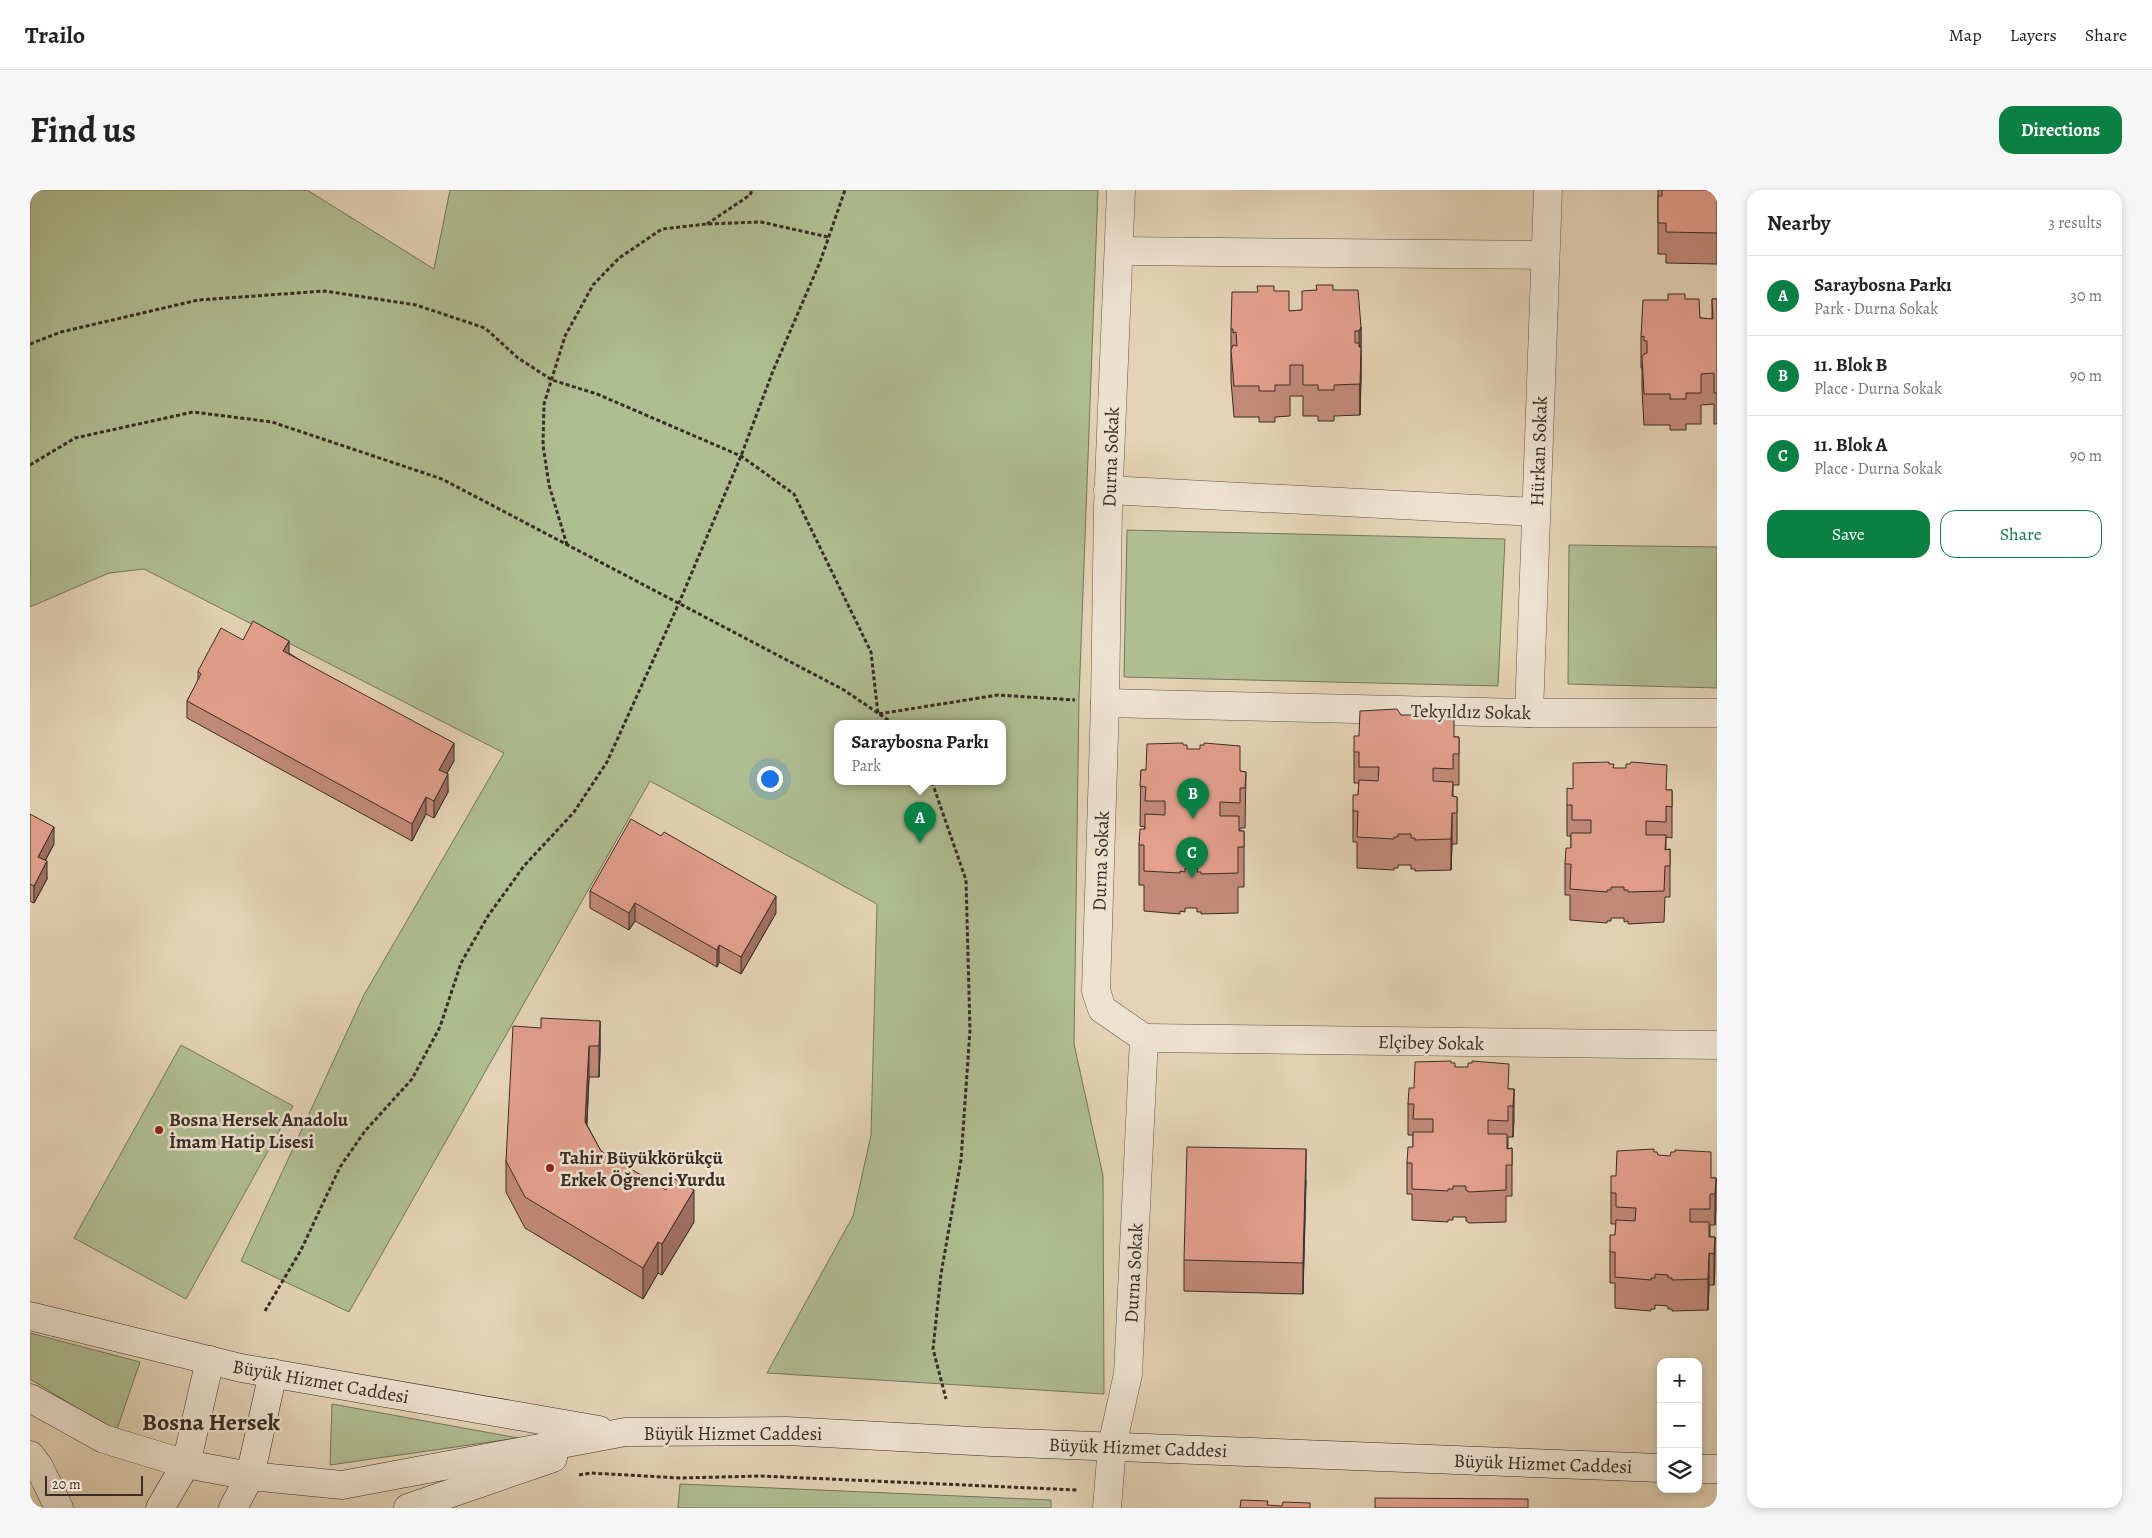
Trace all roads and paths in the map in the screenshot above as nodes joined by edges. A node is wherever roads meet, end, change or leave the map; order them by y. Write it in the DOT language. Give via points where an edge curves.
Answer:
graph roads {
  1 [pos="752,190"];
  2 [pos="844,190"];
  3 [pos="1121,190"];
  4 [pos="1548,190"];
  5 [pos="707,224"];
  6 [pos="828,237"];
  7 [pos="1118,251"];
  8 [pos="1545,255"];
  9 [pos="30,344"];
  10 [pos="552,380"];
  11 [pos="741,456"];
  12 [pos="30,465"];
  13 [pos="1108,490"];
  14 [pos="1536,512"];
  15 [pos="567,545"];
  16 [pos="679,603"];
  17 [pos="1106,703"];
  18 [pos="1529,713"];
  19 [pos="1717,713"];
  20 [pos="878,714"];
  21 [pos="888,720"];
  22 [pos="933,785"];
  23 [pos="1144,1038"];
  24 [pos="1717,1046"];
  25 [pos="265,1312"];
  26 [pos="30,1316"];
  27 [pos="210,1360"];
  28 [pos="273,1373"];
  29 [pos="30,1398"];
  30 [pos="946,1399"];
  31 [pos="620,1432"];
  32 [pos="1112,1446"];
  33 [pos="30,1455"];
  34 [pos="186,1464"];
  35 [pos="1657,1468"];
  36 [pos="1702,1469"];
  37 [pos="1717,1469"];
  38 [pos="250,1476"];
  39 [pos="574,1476"];
  40 [pos="1108,1499"];
  41 [pos="59,1508"];
  42 [pos="160,1508"];
  43 [pos="233,1508"];
  44 [pos="408,1508"];
  1 -- 5 [label="path" via="750,195"];
  2 -- 6 [label="path"];
  3 -- 7 [label="street, Durna Sokak"];
  4 -- 8 [label="street, Hürkan Sokak"];
  5 -- 6 [label="path" via="761,222"];
  5 -- 10 [label="path" via="662,230 619,258 593,285 565,336"];
  6 -- 11 [label="path"];
  7 -- 8 [label="street"];
  7 -- 13 [label="street, Durna Sokak"];
  8 -- 14 [label="street, Hürkan Sokak"];
  9 -- 10 [label="path" via="61,332 198,300 325,291 416,304 485,328 518,358"];
  10 -- 11 [label="path" via="597,394"];
  10 -- 15 [label="path" via="544,404 543,445 549,485"];
  11 -- 16 [label="path"];
  11 -- 20 [label="path" via="794,494 871,652"];
  12 -- 15 [label="path" via="75,438 193,412 272,422 442,479"];
  13 -- 14 [label="street"];
  13 -- 17 [label="street, Durna Sokak"];
  14 -- 18 [label="street, Hürkan Sokak"];
  15 -- 16 [label="path"];
  16 -- 20 [label="path" via="844,690"];
  16 -- 25 [label="path" via="607,762 574,812 524,866 488,916 461,964 440,1027 412,1079 365,1130 340,1167 301,1250"];
  17 -- 18 [label="street, Tekyıldız Sokak"];
  17 -- 20 [label="path" via="998,695"];
  17 -- 23 [label="street, Durna Sokak" via="1096,992 1102,1009"];
  18 -- 19 [label="street, Tekyıldız Sokak"];
  20 -- 21 [label="path"];
  22 -- 30 [label="path" via="966,880 970,1030 961,1160 941,1274 933,1349"];
  23 -- 24 [label="street, Elçibey Sokak"];
  23 -- 32 [label="street, Durna Sokak" via="1128,1374"];
  26 -- 27 [label="street, Büyük Hizmet Caddesi"];
  27 -- 28 [label="street, Büyük Hizmet Caddesi"];
  27 -- 34 [label="street"];
  28 -- 31 [label="street, Büyük Hizmet Caddesi"];
  28 -- 38 [label="street"];
  29 -- 34 [label="street" via="104,1439"];
  31 -- 32 [label="street, Büyük Hizmet Caddesi" via="787,1432"];
  31 -- 38 [label="street, Büyük Hizmet Caddesi" via="342,1485"];
  31 -- 44 [label="street"];
  32 -- 35 [label="street, Büyük Hizmet Caddesi"];
  32 -- 40 [label="street, Durna Sokak"];
  33 -- 41 [label="street"];
  34 -- 38 [label="street, Büyük Hizmet Caddesi"];
  34 -- 42 [label="street"];
  36 -- 37 [label="street"];
  38 -- 43 [label="street"];
  39 -- 40 [label="path" via="591,1473 680,1478 761,1476"];
}
